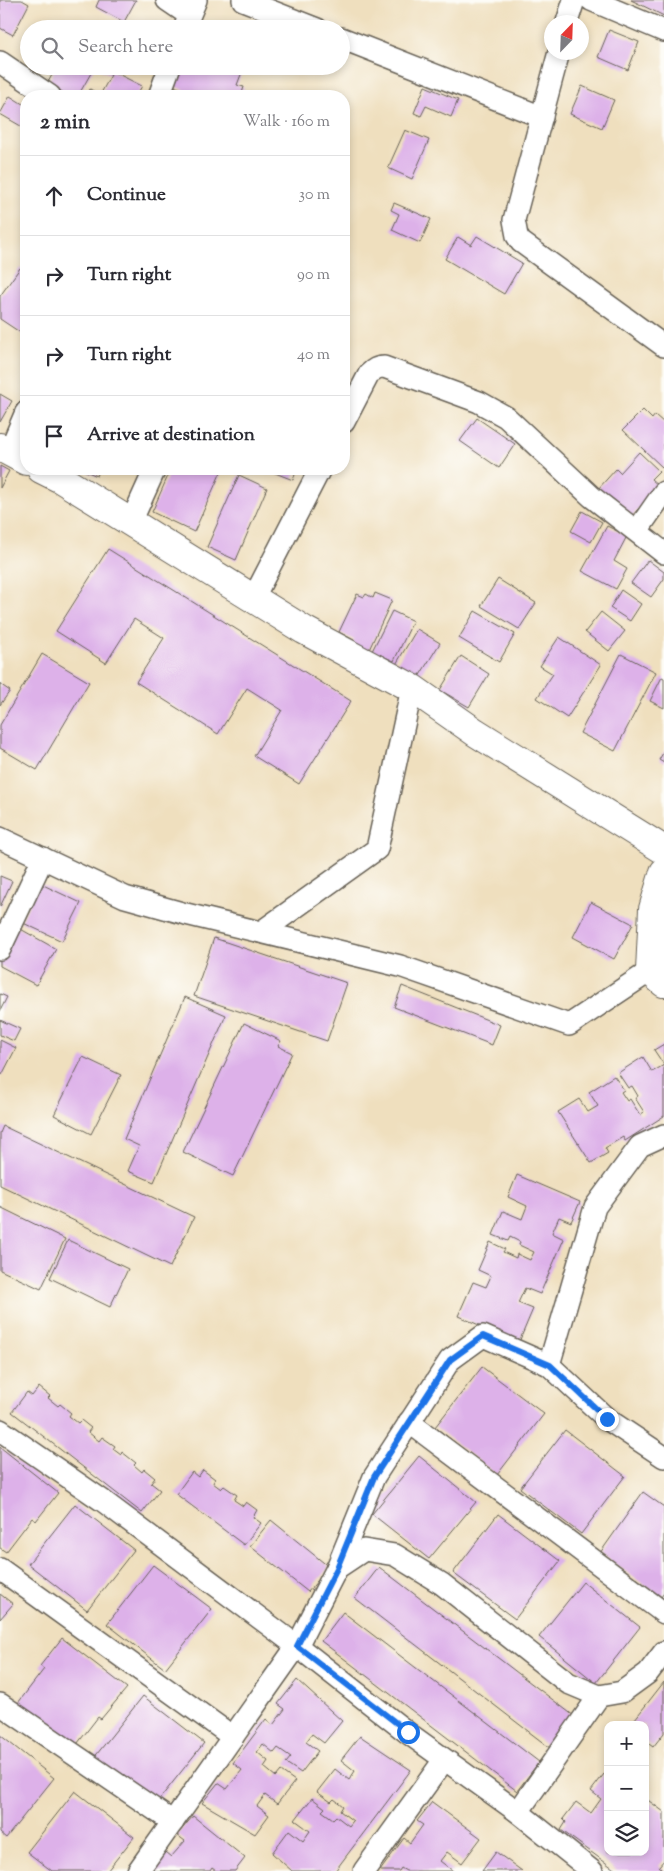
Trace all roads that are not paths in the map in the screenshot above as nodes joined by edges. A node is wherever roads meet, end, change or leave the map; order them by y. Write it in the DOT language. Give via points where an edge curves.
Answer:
graph roads {
  1 [pos="167,0"];
  2 [pos="243,0"];
  3 [pos="574,0"];
  4 [pos="591,0"];
  5 [pos="189,15"];
  6 [pos="570,15"];
  7 [pos="294,20"];
  8 [pos="664,30"];
  9 [pos="350,42"];
  10 [pos="557,60"];
  11 [pos="2,69"];
  12 [pos="167,75"];
  13 [pos="39,90"];
  14 [pos="161,90"];
  15 [pos="542,117"];
  16 [pos="664,346"];
  17 [pos="351,392"];
  18 [pos="20,430"];
  19 [pos="12,453"];
  20 [pos="53,475"];
  21 [pos="152,475"];
  22 [pos="317,475"];
  23 [pos="664,492"];
  24 [pos="131,522"];
  25 [pos="637,531"];
  26 [pos="664,552"];
  27 [pos="253,598"];
  28 [pos="412,688"];
  29 [pos="0,838"];
  30 [pos="664,850"];
  31 [pos="43,858"];
  32 [pos="664,872"];
  33 [pos="260,932"];
  34 [pos="0,950"];
  35 [pos="657,977"];
  36 [pos="664,1134"];
  37 [pos="550,1365"];
  38 [pos="409,1422"];
  39 [pos="0,1430"];
  40 [pos="664,1457"];
  41 [pos="337,1568"];
  42 [pos="0,1569"];
  43 [pos="664,1613"];
  44 [pos="297,1646"];
  45 [pos="664,1652"];
  46 [pos="599,1696"];
  47 [pos="0,1704"];
  48 [pos="233,1737"];
  49 [pos="444,1760"];
  50 [pos="518,1812"];
  51 [pos="172,1822"];
  52 [pos="138,1871"];
  53 [pos="364,1871"];
  54 [pos="592,1871"];
  1 -- 5 [label="street"];
  2 -- 7 [label="street"];
  3 -- 6 [label="street"];
  4 -- 8 [label="street"];
  9 -- 15 [label="street"];
  10 -- 15 [label="street"];
  11 -- 13 [label="street"];
  12 -- 14 [label="street"];
  15 -- 16 [label="street" via="514,220 517,236"];
  17 -- 25 [label="street" via="375,368 384,366 479,402 506,417 592,497"];
  18 -- 19 [label="street"];
  20 -- 24 [label="street"];
  21 -- 24 [label="street"];
  22 -- 27 [label="street"];
  23 -- 25 [label="street"];
  24 -- 27 [label="street"];
  25 -- 26 [label="street"];
  27 -- 28 [label="street" via="304,630"];
  28 -- 30 [label="street" via="475,732"];
  28 -- 33 [label="street" via="377,849"];
  29 -- 31 [label="street"];
  31 -- 33 [label="street" via="125,897"];
  31 -- 34 [label="street"];
  32 -- 35 [label="street" via="652,909"];
  33 -- 35 [label="street" via="400,966 569,1025"];
  36 -- 37 [label="street" via="640,1146 595,1207"];
  37 -- 38 [label="street" via="483,1336 450,1360"];
  37 -- 40 [label="street" via="607,1419"];
  38 -- 41 [label="street" via="374,1477"];
  38 -- 43 [label="street"];
  39 -- 44 [label="street" via="103,1501"];
  41 -- 44 [label="street"];
  41 -- 46 [label="street" via="364,1550 395,1555 442,1584 568,1683"];
  42 -- 48 [label="street"];
  44 -- 48 [label="street"];
  44 -- 49 [label="street"];
  45 -- 46 [label="street" via="648,1673 622,1692"];
  46 -- 50 [label="street"];
  47 -- 51 [label="street"];
  48 -- 51 [label="street"];
  49 -- 50 [label="street"];
  49 -- 53 [label="street"];
  50 -- 54 [label="street"];
  51 -- 52 [label="street"];
}
